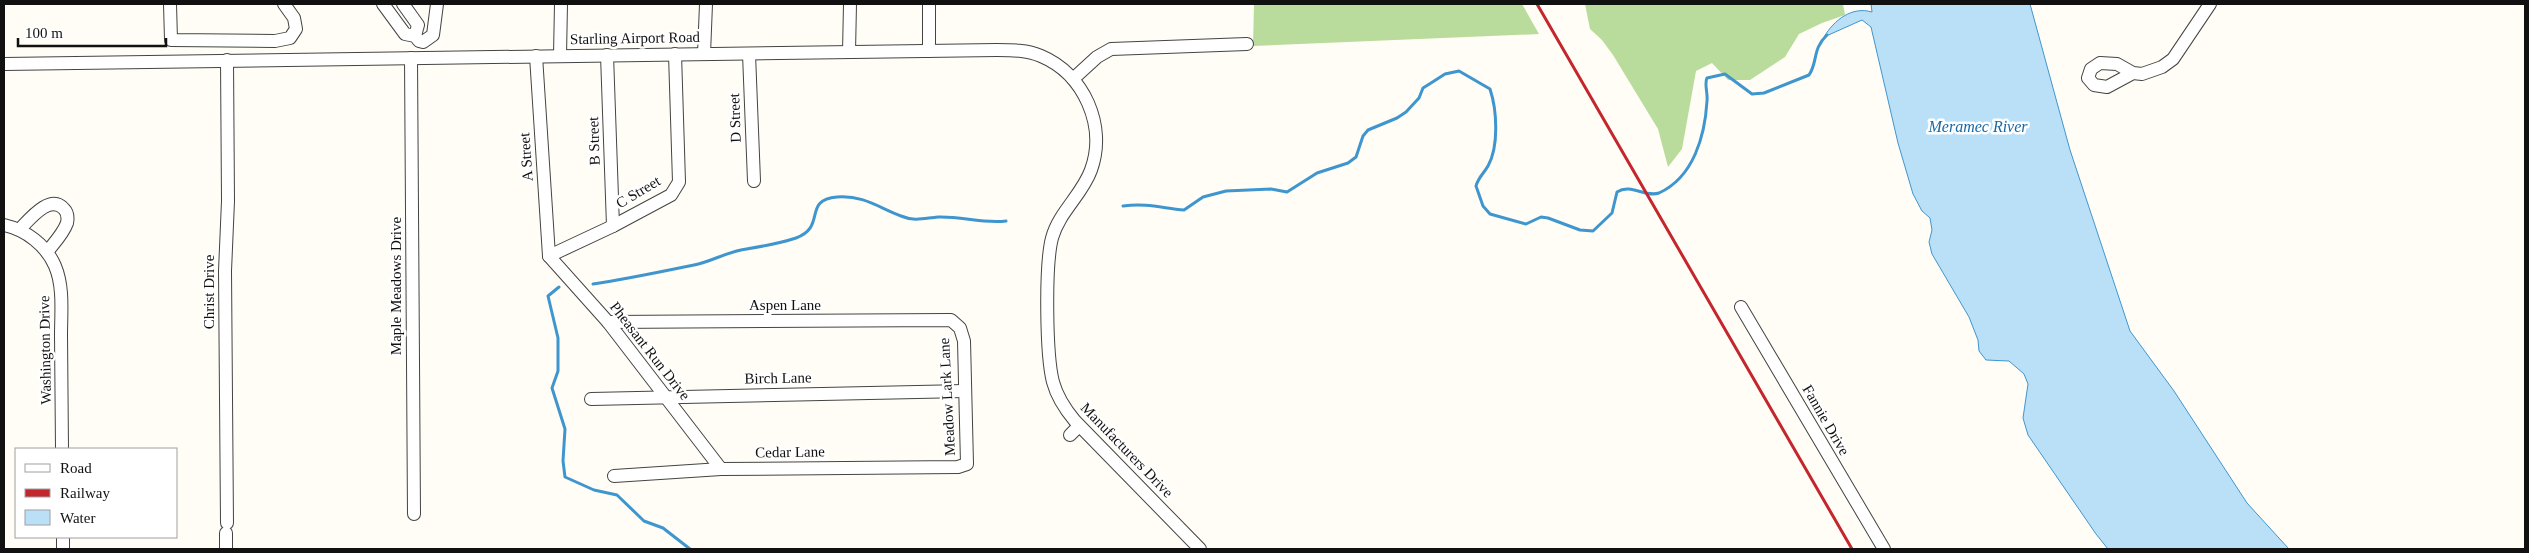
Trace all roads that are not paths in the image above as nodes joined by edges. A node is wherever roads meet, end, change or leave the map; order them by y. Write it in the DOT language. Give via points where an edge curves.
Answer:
graph roads {
  1 [pos="170,4"];
  2 [pos="284,4"];
  3 [pos="384,4"];
  4 [pos="403,4"];
  5 [pos="437,4"];
  6 [pos="561,4"];
  7 [pos="706,4"];
  8 [pos="850,4"];
  9 [pos="929,4"];
  10 [pos="2210,4"];
  11 [pos="419,39"];
  12 [pos="1247,44"];
  13 [pos="929,51"];
  14 [pos="849,52"];
  15 [pos="675,54"];
  16 [pos="704,54"];
  17 [pos="749,54"];
  18 [pos="560,55"];
  19 [pos="607,55"];
  20 [pos="536,56"];
  21 [pos="417,58"];
  22 [pos="227,60"];
  23 [pos="4,64"];
  24 [pos="2133,73"];
  25 [pos="1073,79"];
  26 [pos="754,181"];
  27 [pos="4,225"];
  28 [pos="613,226"];
  29 [pos="20,230"];
  30 [pos="47,252"];
  31 [pos="549,256"];
  32 [pos="1741,307"];
  33 [pos="608,322"];
  34 [pos="960,328"];
  35 [pos="965,391"];
  36 [pos="664,396"];
  37 [pos="591,399"];
  38 [pos="62,448"];
  39 [pos="967,464"];
  40 [pos="721,469"];
  41 [pos="614,476"];
  42 [pos="414,514"];
  43 [pos="226,549"];
  44 [pos="1200,549"];
  45 [pos="1884,549"];
  1 -- 2 [label="street" via="171,40 286,40 294,34 296,24"];
  3 -- 11 [label="street" via="405,34"];
  4 -- 11 [label="street, Maple Meadows Drive" via="418,25"];
  5 -- 11 [label="street" via="433,35"];
  6 -- 18 [label="street"];
  7 -- 16 [label="street"];
  8 -- 14 [label="street"];
  9 -- 13 [label="street"];
  10 -- 24 [label="street" via="2173,59 2162,67 2142,74"];
  11 -- 21 [label="street, Maple Meadows Drive"];
  12 -- 25 [label="street" via="1111,49"];
  13 -- 14 [label="street, Starling Airport Road"];
  13 -- 25 [label="street, Starling Airport Road" via="1024,51 1054,63"];
  14 -- 17 [label="street, Starling Airport Road"];
  15 -- 16 [label="street, Starling Airport Road"];
  15 -- 19 [label="street, Starling Airport Road"];
  15 -- 28 [label="street, C Street" via="679,182 670,195"];
  16 -- 17 [label="street, Starling Airport Road"];
  17 -- 26 [label="street, D Street"];
  18 -- 19 [label="street, Starling Airport Road"];
  18 -- 20 [label="street, Starling Airport Road"];
  19 -- 28 [label="street, B Street"];
  20 -- 21 [label="street, Starling Airport Road"];
  20 -- 31 [label="street, A Street"];
  21 -- 22 [label="street, Starling Airport Road"];
  21 -- 42 [label="street, Maple Meadows Drive"];
  22 -- 23 [label="street, Starling Airport Road"];
  22 -- 43 [label="street, Christ Drive"];
  25 -- 44 [label="street, Manufacturers Drive" via="1092,111 1096,142 1089,174 1061,217 1049,256 1049,338 1056,390 1074,430"];
  27 -- 29 [label="street"];
  28 -- 31 [label="street, C Street"];
  29 -- 30 [label="street"];
  29 -- 30 [label="street" via="48,205 62,207 67,223"];
  30 -- 38 [label="street, Washington Drive" via="55,265 60,284"];
  31 -- 33 [label="street, Pheasant Run Drive"];
  32 -- 45 [label="street, Fannie Drive"];
  33 -- 34 [label="street, Aspen Lane" via="951,320"];
  33 -- 36 [label="street, Pheasant Run Drive"];
  34 -- 35 [label="street, Meadow Lark Lane" via="964,341"];
  35 -- 36 [label="street, Birch Lane"];
  35 -- 39 [label="street, Meadow Lark Lane"];
  36 -- 37 [label="street, Birch Lane"];
  36 -- 40 [label="street, Pheasant Run Drive"];
  39 -- 40 [label="street, Cedar Lane" via="958,467"];
  40 -- 41 [label="street, Cedar Lane"];
}
